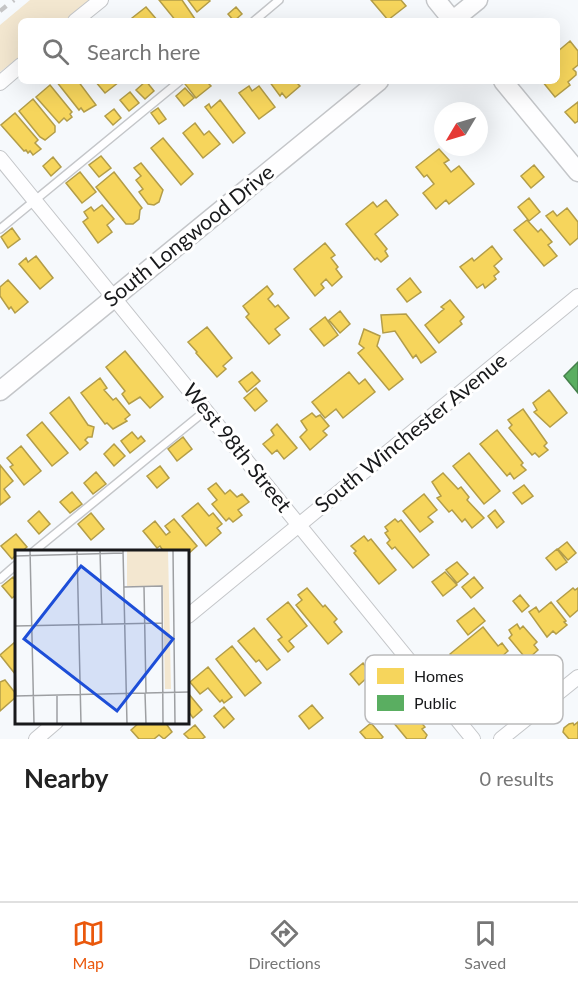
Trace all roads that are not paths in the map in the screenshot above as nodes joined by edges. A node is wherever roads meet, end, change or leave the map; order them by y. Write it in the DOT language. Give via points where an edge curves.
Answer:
graph roads {
  1 [pos="101,0"];
  2 [pos="279,0"];
  3 [pos="436,0"];
  4 [pos="478,0"];
  5 [pos="79,18"];
  6 [pos="258,18"];
  7 [pos="451,18"];
  8 [pos="457,18"];
  9 [pos="18,68"];
  10 [pos="0,83"];
  11 [pos="176,84"];
  12 [pos="375,84"];
  13 [pos="505,84"];
  14 [pos="0,158"];
  15 [pos="578,172"];
  16 [pos="35,200"];
  17 [pos="0,229"];
  18 [pos="578,296"];
  19 [pos="114,298"];
  20 [pos="0,391"];
  21 [pos="206,410"];
  22 [pos="299,525"];
  23 [pos="35,550"];
  24 [pos="15,566"];
  25 [pos="0,579"];
  26 [pos="189,615"];
  27 [pos="405,655"];
  28 [pos="578,677"];
  29 [pos="563,689"];
  30 [pos="55,724"];
  31 [pos="461,724"];
  32 [pos="520,724"];
  33 [pos="36,739"];
  34 [pos="473,739"];
  35 [pos="501,739"];
  1 -- 5 [label="street"];
  2 -- 6 [label="lane"];
  3 -- 7 [label="street"];
  4 -- 8 [label="street"];
  9 -- 10 [label="street"];
  11 -- 16 [label="lane"];
  12 -- 19 [label="street, South Longwood Drive"];
  13 -- 15 [label="street"];
  14 -- 16 [label="street, West 98th Street"];
  16 -- 17 [label="lane"];
  16 -- 19 [label="street, West 98th Street"];
  18 -- 22 [label="street, South Winchester Avenue"];
  19 -- 20 [label="street, South Longwood Drive"];
  19 -- 21 [label="street, West 98th Street"];
  21 -- 22 [label="street, West 98th Street"];
  21 -- 23 [label="lane"];
  22 -- 26 [label="street, South Winchester Avenue"];
  22 -- 27 [label="street, West 98th Street"];
  24 -- 25 [label="lane"];
  28 -- 29 [label="street"];
  30 -- 33 [label="street"];
  31 -- 34 [label="street, West 98th Street"];
  32 -- 35 [label="street"];
}
